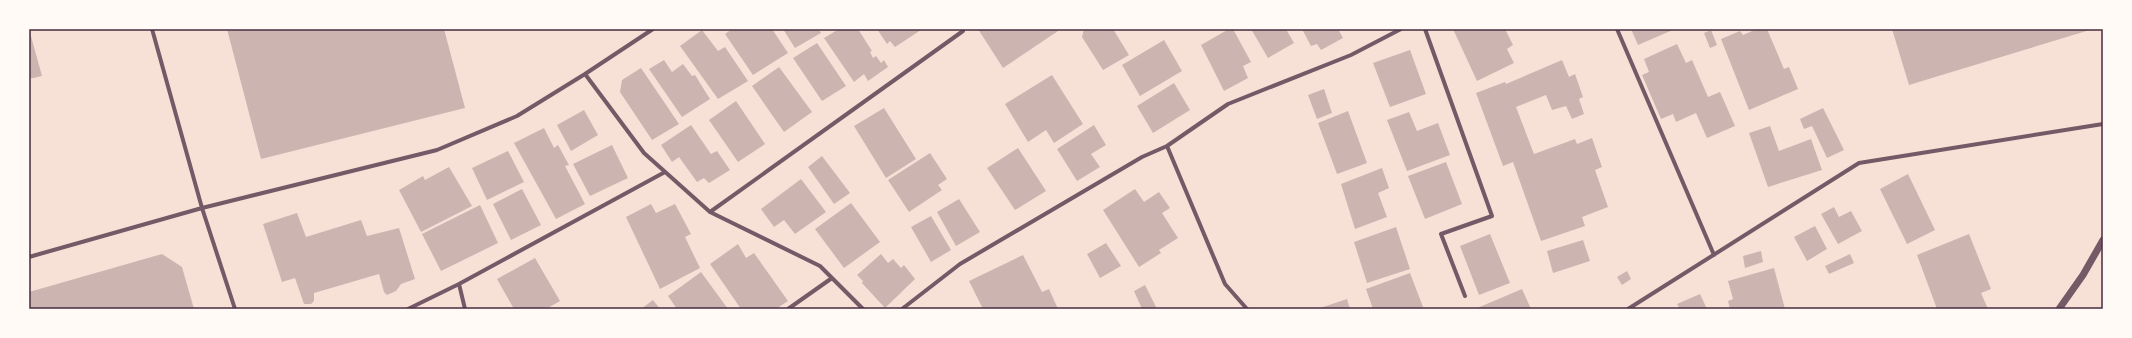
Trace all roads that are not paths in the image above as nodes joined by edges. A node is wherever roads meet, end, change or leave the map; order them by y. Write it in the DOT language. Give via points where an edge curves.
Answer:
graph roads {
  1 [pos="152,29"];
  2 [pos="653,29"];
  3 [pos="1401,29"];
  4 [pos="1425,29"];
  5 [pos="1617,29"];
  6 [pos="963,31"];
  7 [pos="585,74"];
  8 [pos="2103,124"];
  9 [pos="1166,146"];
  10 [pos="665,172"];
  11 [pos="202,208"];
  12 [pos="710,212"];
  13 [pos="2103,240"];
  14 [pos="1714,254"];
  15 [pos="29,257"];
  16 [pos="832,278"];
  17 [pos="458,284"];
  18 [pos="1465,296"];
  19 [pos="1633,308"];
  20 [pos="235,309"];
  21 [pos="408,309"];
  22 [pos="465,309"];
  23 [pos="788,309"];
  24 [pos="863,309"];
  25 [pos="902,309"];
  26 [pos="1247,309"];
  27 [pos="1628,309"];
  28 [pos="2059,309"];
  1 -- 11 [label="street"];
  2 -- 7 [label="street"];
  3 -- 9 [label="street" via="1351,55 1228,104"];
  4 -- 18 [label="street" via="1492,216 1441,234"];
  5 -- 14 [label="street"];
  6 -- 12 [label="street"];
  7 -- 10 [label="street" via="644,153"];
  7 -- 11 [label="street" via="517,116 437,150"];
  8 -- 14 [label="street" via="1858,163"];
  9 -- 25 [label="street" via="1142,157 960,264"];
  9 -- 26 [label="street" via="1225,284"];
  10 -- 12 [label="street"];
  10 -- 17 [label="street"];
  11 -- 15 [label="street"];
  11 -- 20 [label="street"];
  12 -- 16 [label="street" via="820,266"];
  13 -- 28 [label="street"];
  14 -- 19 [label="street"];
  16 -- 23 [label="street"];
  16 -- 24 [label="street"];
  17 -- 21 [label="street"];
  17 -- 22 [label="street"];
  19 -- 27 [label="street"];
}
